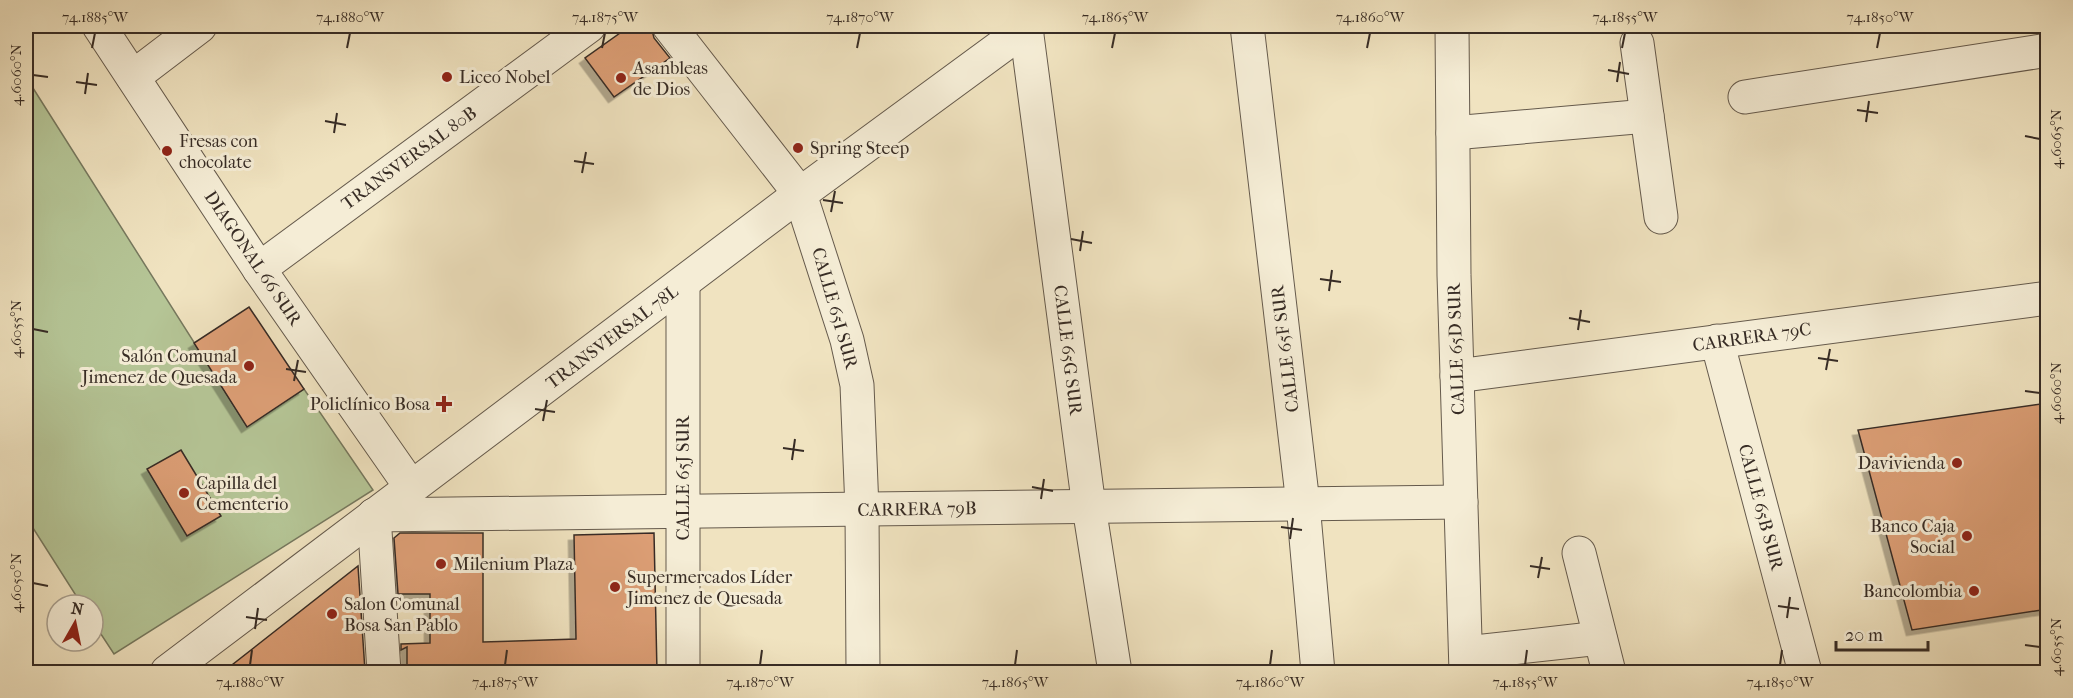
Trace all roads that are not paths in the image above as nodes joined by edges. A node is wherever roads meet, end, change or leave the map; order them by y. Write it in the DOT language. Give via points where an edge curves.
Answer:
graph roads {
  1 [pos="99,26"];
  2 [pos="200,26"];
  3 [pos="589,26"];
  4 [pos="669,26"];
  5 [pos="1028,26"];
  6 [pos="1247,26"];
  7 [pos="1452,26"];
  8 [pos="1637,43"];
  9 [pos="2048,50"];
  10 [pos="133,76"];
  11 [pos="1745,97"];
  12 [pos="1647,116"];
  13 [pos="1453,133"];
  14 [pos="800,194"];
  15 [pos="1661,217"];
  16 [pos="259,269"];
  17 [pos="683,284"];
  18 [pos="2048,298"];
  19 [pos="1717,341"];
  20 [pos="1457,376"];
  21 [pos="411,487"];
  22 [pos="1461,502"];
  23 [pos="1303,504"];
  24 [pos="1089,507"];
  25 [pos="862,509"];
  26 [pos="683,511"];
  27 [pos="374,515"];
  28 [pos="1579,553"];
  29 [pos="213,638"];
  30 [pos="1600,638"];
  31 [pos="1466,663"];
  32 [pos="168,672"];
  33 [pos="213,672"];
  34 [pos="384,672"];
  35 [pos="682,672"];
  36 [pos="863,672"];
  37 [pos="1115,672"];
  38 [pos="1318,672"];
  39 [pos="1609,672"];
  40 [pos="1805,672"];
  1 -- 10 [label="street, DIAGONAL 66 SUR"];
  2 -- 10 [label="street"];
  3 -- 16 [label="street, TRANSVERSAL 80B"];
  4 -- 14 [label="street, CALLE 65I SUR"];
  5 -- 14 [label="street, TRANSVERSAL 78L"];
  5 -- 24 [label="street, CALLE 65G SUR"];
  6 -- 23 [label="street, CALLE 65F SUR"];
  7 -- 13 [label="street, CALLE 65D SUR"];
  8 -- 12 [label="street"];
  9 -- 11 [label="street"];
  10 -- 16 [label="street, DIAGONAL 66 SUR"];
  12 -- 13 [label="street"];
  12 -- 15 [label="street"];
  13 -- 20 [label="street, CALLE 65D SUR"];
  14 -- 17 [label="street, TRANSVERSAL 78L"];
  14 -- 25 [label="street, CALLE 65I SUR" via="847,340 857,385"];
  16 -- 21 [label="street, DIAGONAL 66 SUR"];
  17 -- 21 [label="street, TRANSVERSAL 78L"];
  17 -- 26 [label="street, CALLE 65J SUR"];
  18 -- 19 [label="street, CARRERA 79C"];
  19 -- 20 [label="street, CARRERA 79C"];
  19 -- 40 [label="street, CALLE 65B SUR"];
  20 -- 22 [label="street, CALLE 65D SUR"];
  21 -- 27 [label="street, TRANSVERSAL 78L"];
  22 -- 23 [label="street, CARRERA 79B"];
  22 -- 31 [label="street, CALLE 65D SUR"];
  23 -- 24 [label="street, CARRERA 79B"];
  23 -- 38 [label="street, CALLE 65F SUR"];
  24 -- 25 [label="street, CARRERA 79B"];
  24 -- 37 [label="street, CALLE 65G SUR"];
  25 -- 26 [label="street, CARRERA 79B"];
  25 -- 36 [label="street, CALLE 65I SUR"];
  26 -- 27 [label="street, CARRERA 79B"];
  26 -- 35 [label="street, CALLE 65J SUR"];
  27 -- 29 [label="street, TRANSVERSAL 78L"];
  27 -- 34 [label="street"];
  28 -- 30 [label="street"];
  29 -- 32 [label="street, TRANSVERSAL 78L"];
  29 -- 33 [label="street"];
  30 -- 31 [label="street"];
  30 -- 39 [label="street"];
}
